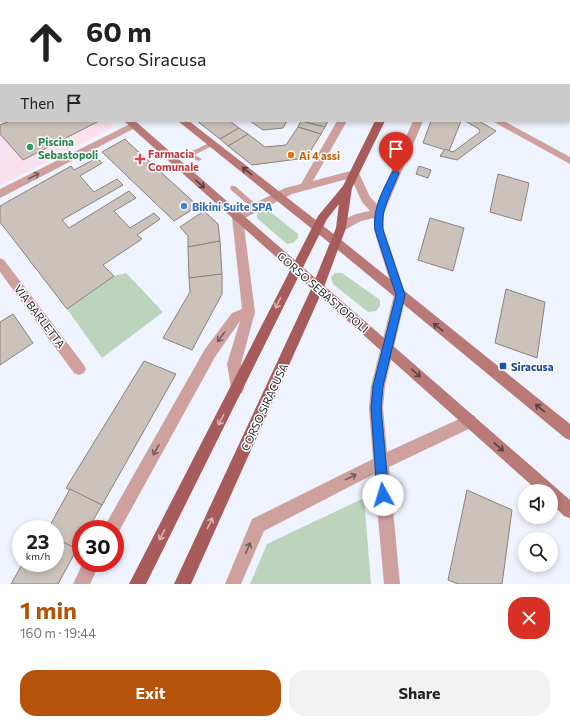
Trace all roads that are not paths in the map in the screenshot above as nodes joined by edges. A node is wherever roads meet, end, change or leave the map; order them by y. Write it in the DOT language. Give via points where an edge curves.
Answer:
graph roads {
  1 [pos="184,122"];
  2 [pos="341,122"];
  3 [pos="380,122"];
  4 [pos="418,122"];
  5 [pos="499,122"];
  6 [pos="132,123"];
  7 [pos="212,144"];
  8 [pos="167,154"];
  9 [pos="189,155"];
  10 [pos="199,159"];
  11 [pos="570,161"];
  12 [pos="354,174"];
  13 [pos="306,185"];
  14 [pos="233,188"];
  15 [pos="347,188"];
  16 [pos="0,194"];
  17 [pos="277,196"];
  18 [pos="255,207"];
  19 [pos="379,213"];
  20 [pos="236,217"];
  21 [pos="317,227"];
  22 [pos="341,228"];
  23 [pos="336,242"];
  24 [pos="0,263"];
  25 [pos="296,268"];
  26 [pos="318,287"];
  27 [pos="400,295"];
  28 [pos="249,312"];
  29 [pos="387,347"];
  30 [pos="79,369"];
  31 [pos="237,388"];
  32 [pos="470,421"];
  33 [pos="570,433"];
  34 [pos="380,463"];
  35 [pos="541,484"];
  36 [pos="558,499"];
  37 [pos="570,510"];
  38 [pos="116,520"];
  39 [pos="87,572"];
  40 [pos="81,584"];
  41 [pos="137,584"];
  42 [pos="182,584"];
  43 [pos="232,584"];
  44 [pos="392,584"];
  1 -- 7 [label="main road"];
  2 -- 13 [label="street"];
  3 -- 12 [label="main road, CORSO SIRACUSA"];
  4 -- 19 [label="street"];
  5 -- 11 [label="street"];
  6 -- 8 [label="main road, CORSO SEBASTOPOLI"];
  16 -- 6 [label="street, CORSO SEBASTOPOLI, one-way"];
  7 -- 9 [label="lane"];
  17 -- 7 [label="main road, one-way"];
  8 -- 9 [label="lane" via="176,157"];
  8 -- 20 [label="main road, CORSO SEBASTOPOLI, one-way"];
  9 -- 10 [label="lane"];
  12 -- 13 [label="street"];
  12 -- 15 [label="main road, CORSO SIRACUSA"];
  12 -- 19 [label="street" via="366,199"];
  13 -- 17 [label="street"];
  14 -- 18 [label="lane"];
  15 -- 21 [label="main road, CORSO SIRACUSA" via="326,210"];
  15 -- 22 [label="main road, CORSO SIRACUSA"];
  17 -- 18 [label="street"];
  17 -- 21 [label="main road"];
  18 -- 20 [label="street"];
  19 -- 22 [label="street" via="358,217"];
  19 -- 27 [label="street" via="379,230"];
  20 -- 25 [label="main road, CORSO SEBASTOPOLI"];
  20 -- 28 [label="street"];
  21 -- 23 [label="main road"];
  21 -- 25 [label="main road, CORSO SIRACUSA"];
  22 -- 23 [label="main road, CORSO SIRACUSA"];
  23 -- 26 [label="main road, CORSO SIRACUSA"];
  23 -- 27 [label="main road"];
  24 -- 30 [label="street, VIA BARLETTA"];
  25 -- 26 [label="main road, CORSO SEBASTOPOLI"];
  25 -- 31 [label="main road, CORSO SIRACUSA, one-way"];
  26 -- 29 [label="main road, CORSO SEBASTOPOLI"];
  42 -- 26 [label="main road, CORSO SIRACUSA, one-way"];
  27 -- 29 [label="street"];
  33 -- 27 [label="main road, one-way"];
  28 -- 31 [label="street" via="234,364"];
  28 -- 38 [label="street, one-way" via="236,317 210,353"];
  29 -- 32 [label="main road, CORSO SEBASTOPOLI, one-way"];
  29 -- 34 [label="street" via="376,408"];
  31 -- 41 [label="main road, CORSO SIRACUSA, one-way"];
  32 -- 34 [label="street"];
  32 -- 35 [label="main road, CORSO SEBASTOPOLI, one-way"];
  43 -- 34 [label="street, one-way" via="258,525"];
  34 -- 44 [label="street"];
  36 -- 37 [label="main road, CORSO SEBASTOPOLI"];
  39 -- 40 [label="street"];
}
